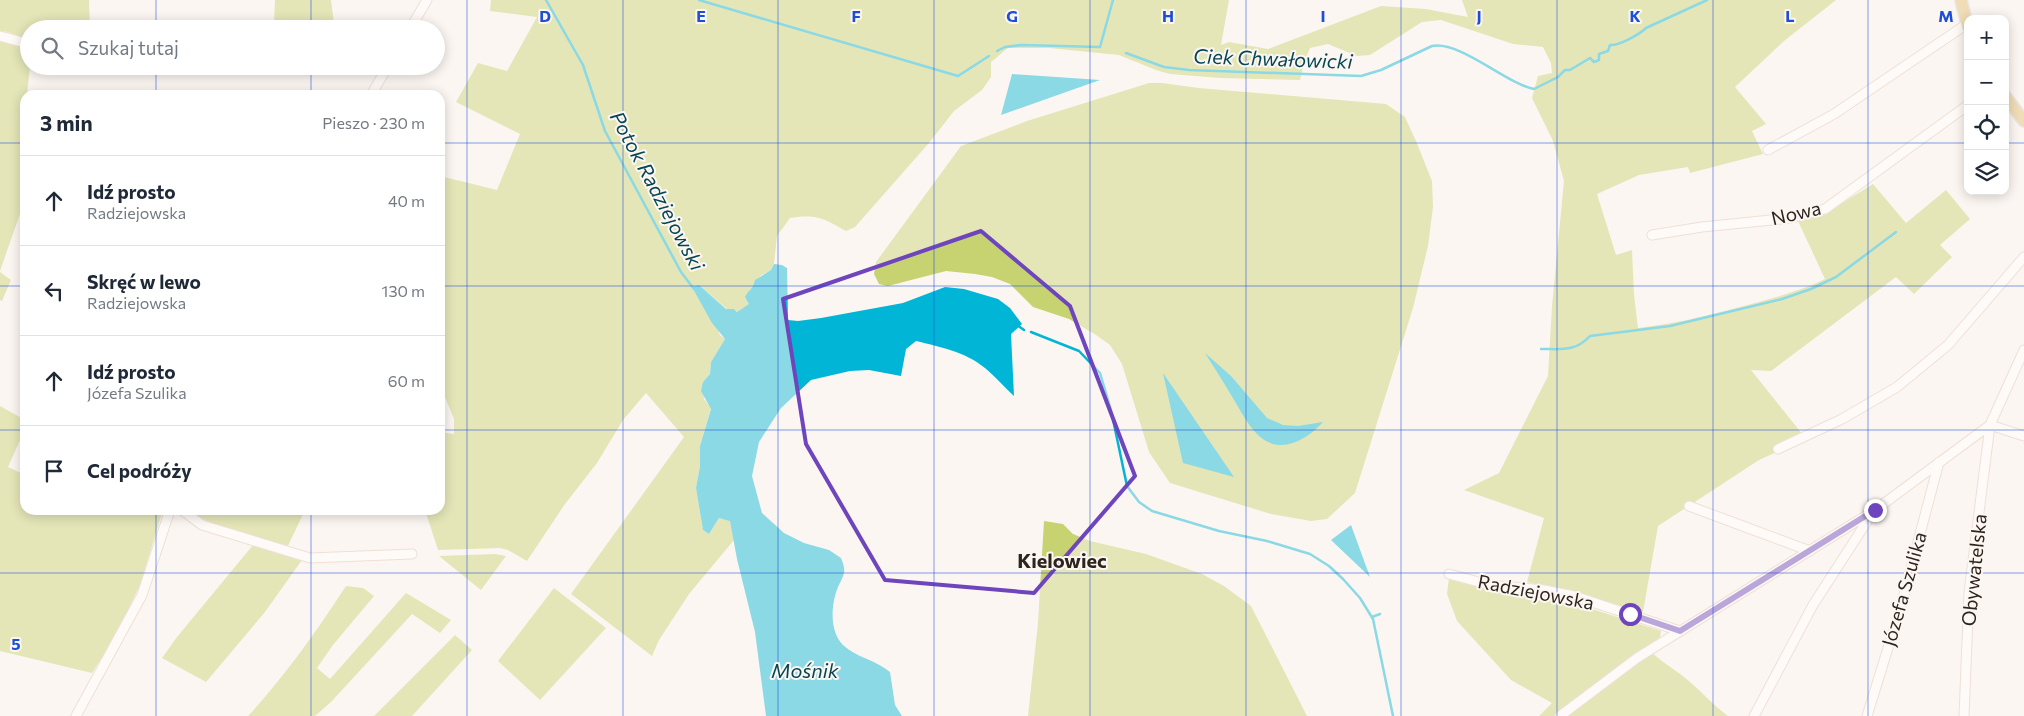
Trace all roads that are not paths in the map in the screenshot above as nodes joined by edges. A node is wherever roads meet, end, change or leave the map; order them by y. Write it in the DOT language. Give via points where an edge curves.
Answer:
graph roads {
  1 [pos="427,0"];
  2 [pos="1961,0"];
  3 [pos="1964,15"];
  4 [pos="415,20"];
  5 [pos="1964,28"];
  6 [pos="0,36"];
  7 [pos="20,42"];
  8 [pos="383,75"];
  9 [pos="374,90"];
  10 [pos="2009,101"];
  11 [pos="1964,108"];
  12 [pos="2024,121"];
  13 [pos="1768,150"];
  14 [pos="1652,235"];
  15 [pos="2024,257"];
  16 [pos="2024,350"];
  17 [pos="1990,425"];
  18 [pos="2024,436"];
  19 [pos="1778,449"];
  20 [pos="1939,462"];
  21 [pos="1689,506"];
  22 [pos="1875,510"];
  23 [pos="168,515"];
  24 [pos="189,515"];
  25 [pos="1810,551"];
  26 [pos="412,554"];
  27 [pos="1449,574"];
  28 [pos="1680,631"];
  29 [pos="76,716"];
  30 [pos="1560,716"];
  31 [pos="1754,716"];
  32 [pos="1867,716"];
  33 [pos="1964,716"];
  1 -- 4 [label="street"];
  2 -- 3 [label="main road"];
  5 -- 13 [label="street" via="1834,114"];
  6 -- 7 [label="street"];
  8 -- 9 [label="street"];
  10 -- 12 [label="main road"];
  11 -- 14 [label="street, Nowa" via="1825,209 1791,218"];
  15 -- 19 [label="street" via="1948,345 1897,387 1842,419"];
  16 -- 17 [label="street"];
  17 -- 18 [label="street"];
  17 -- 20 [label="street"];
  17 -- 33 [label="street, Obywatelska" via="1969,592"];
  20 -- 22 [label="street"];
  20 -- 32 [label="street, Józefa Szulika" via="1901,606"];
  21 -- 25 [label="street"];
  22 -- 25 [label="street"];
  22 -- 31 [label="street" via="1813,605"];
  23 -- 29 [label="street" via="142,596"];
  24 -- 26 [label="street" via="202,525 310,558"];
  25 -- 28 [label="street"];
  27 -- 28 [label="street, Radziejowska" via="1490,585 1574,596"];
  28 -- 30 [label="street" via="1637,658"];
}
